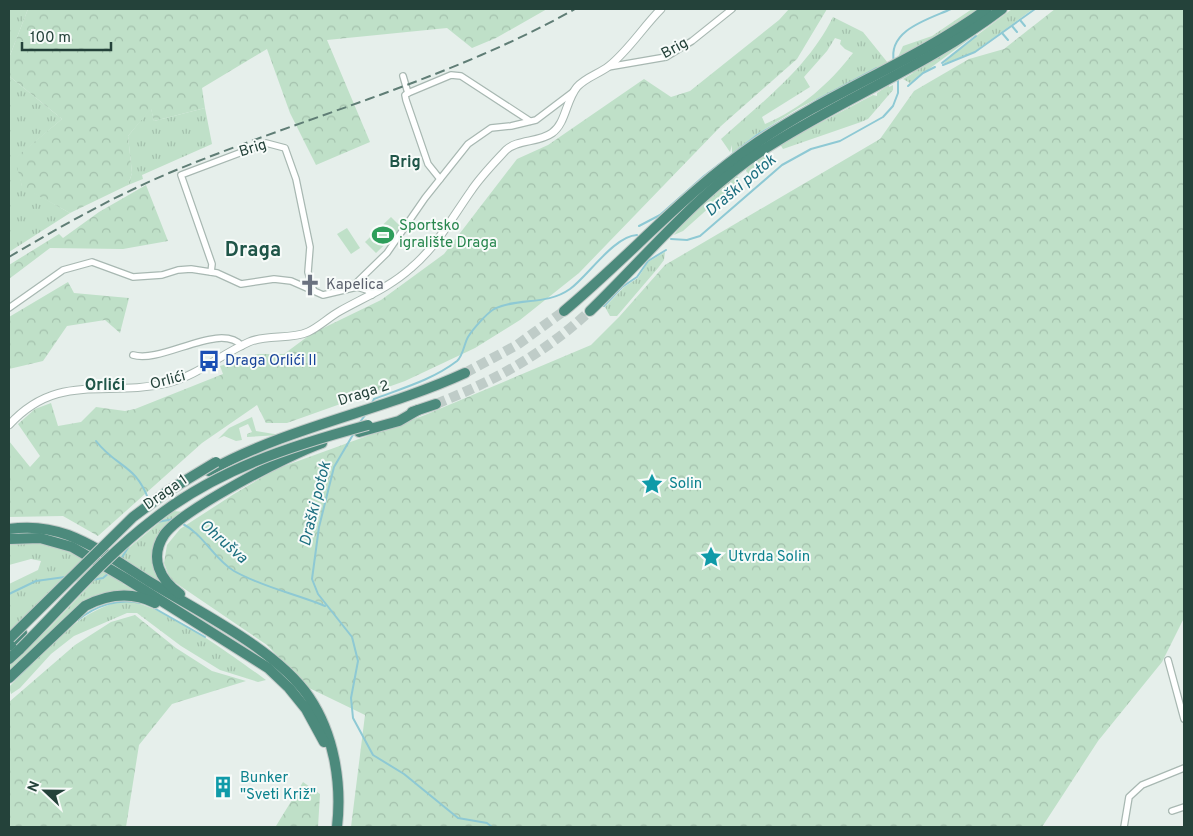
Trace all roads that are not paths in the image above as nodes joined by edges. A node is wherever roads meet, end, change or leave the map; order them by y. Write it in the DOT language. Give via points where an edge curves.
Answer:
graph roads {
  1 [pos="661,9"];
  2 [pos="732,9"];
  3 [pos="986,9"];
  4 [pos="1002,9"];
  5 [pos="908,64"];
  6 [pos="608,67"];
  7 [pos="403,76"];
  8 [pos="884,77"];
  9 [pos="573,92"];
  10 [pos="408,93"];
  11 [pos="530,121"];
  12 [pos="440,179"];
  13 [pos="211,272"];
  14 [pos="352,287"];
  15 [pos="312,288"];
  16 [pos="372,295"];
  17 [pos="9,308"];
  18 [pos="564,310"];
  19 [pos="590,311"];
  20 [pos="242,346"];
  21 [pos="133,355"];
  22 [pos="465,373"];
  23 [pos="436,404"];
  24 [pos="9,425"];
  25 [pos="369,427"];
  26 [pos="9,529"];
  27 [pos="9,539"];
  28 [pos="83,548"];
  29 [pos="12,643"];
  30 [pos="9,659"];
  31 [pos="1168,660"];
  32 [pos="271,664"];
  33 [pos="9,678"];
  34 [pos="1184,719"];
  35 [pos="1184,768"];
  36 [pos="1184,807"];
  37 [pos="1172,811"];
  38 [pos="337,827"];
  39 [pos="1124,827"];
  1 -- 6 [label="street, Brig"];
  2 -- 6 [label="street, Brig" via="666,57"];
  3 -- 5 [label="highway"];
  4 -- 5 [label="highway" via="968,34"];
  5 -- 8 [label="highway"];
  6 -- 9 [label="street, Brig"];
  7 -- 10 [label="street"];
  8 -- 18 [label="highway" via="802,114 744,151"];
  8 -- 19 [label="highway" via="774,142 741,166 688,212"];
  9 -- 11 [label="street, Brig" via="543,116"];
  9 -- 16 [label="street, Brig" via="554,131 539,139 511,146 478,182 430,248 411,268"];
  10 -- 11 [label="street" via="451,75 461,76"];
  10 -- 12 [label="street" via="406,100 428,164"];
  11 -- 12 [label="street, Brig" via="481,133 464,148"];
  12 -- 14 [label="street, Brig" via="386,253"];
  13 -- 15 [label="street, Brig" via="241,284 278,280"];
  13 -- 15 [label="street, Brig" via="212,264 181,175 272,143 285,148 295,174 310,248 308,272"];
  13 -- 17 [label="street, Brig" via="184,269 162,275 133,276 97,262 82,263 63,270"];
  14 -- 15 [label="street, Brig" via="328,295"];
  14 -- 16 [label="street" via="363,288"];
  16 -- 20 [label="street, Orlići" via="308,332 264,338"];
  20 -- 21 [label="street, Orlići" via="235,339 226,337 152,357"];
  20 -- 24 [label="street, Orlići" via="195,373 168,383 125,390 82,388 52,394 32,404"];
  22 -- 29 [label="highway, Draga 2, bridge" via="288,436 243,448 175,486 133,517"];
  23 -- 25 [label="highway"];
  25 -- 29 [label="highway, Draga 1, bridge" via="278,451 194,491 131,538"];
  25 -- 32 [label="highway" via="308,448 258,472 183,518 165,533 157,551 159,572 173,589 259,644"];
  26 -- 28 [label="highway" via="44,528 70,536"];
  27 -- 28 [label="highway" via="40,538"];
  28 -- 32 [label="highway, bridge"];
  29 -- 30 [label="highway"];
  31 -- 34 [label="street"];
  32 -- 33 [label="highway" via="254,664 157,603 121,594 104,597 85,606"];
  32 -- 38 [label="highway" via="302,696 333,759 338,792"];
  35 -- 39 [label="street" via="1142,785 1129,797"];
  36 -- 37 [label="street"];
}
